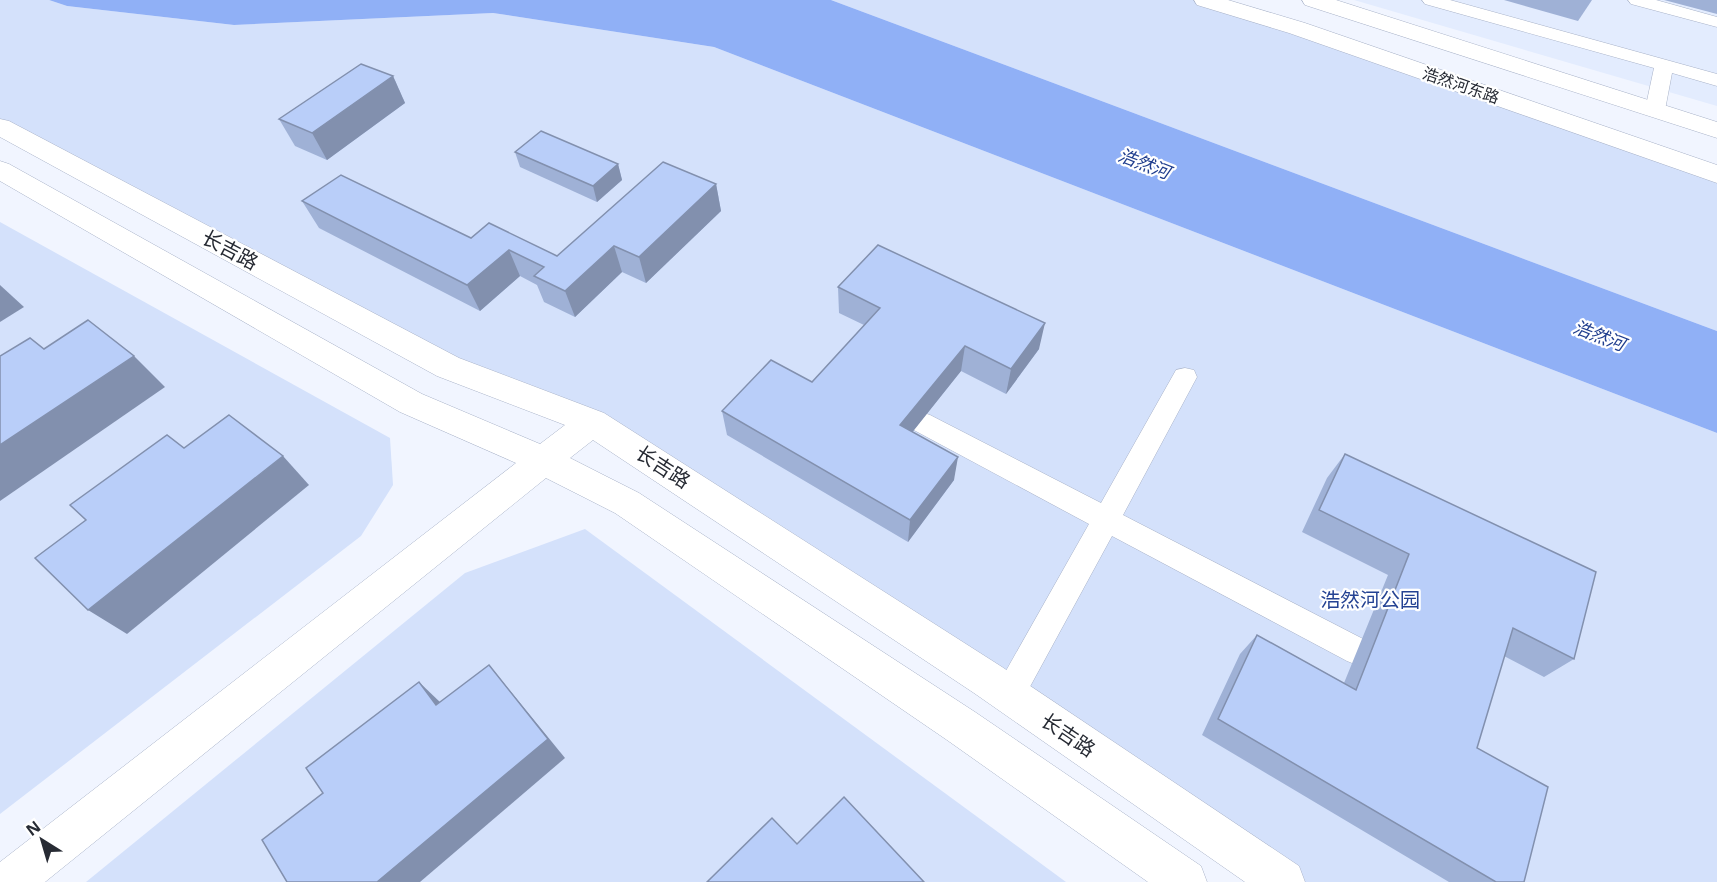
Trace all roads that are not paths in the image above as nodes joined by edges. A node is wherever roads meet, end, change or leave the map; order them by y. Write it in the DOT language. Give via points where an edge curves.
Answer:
graph roads {
  1 [pos="1205,0"];
  2 [pos="1313,0"];
  3 [pos="1431,0"];
  4 [pos="1637,0"];
  5 [pos="1717,22"];
  6 [pos="1665,65"];
  7 [pos="1717,80"];
  8 [pos="1655,110"];
  9 [pos="0,127"];
  10 [pos="1717,130"];
  11 [pos="0,170"];
  12 [pos="1717,174"];
  13 [pos="1185,377"];
  14 [pos="592,422"];
  15 [pos="921,422"];
  16 [pos="543,460"];
  17 [pos="1107,519"];
  18 [pos="1357,651"];
  19 [pos="1009,695"];
  20 [pos="10,882"];
  21 [pos="1185,882"];
  22 [pos="1283,882"];
  1 -- 12 [label="street, 浩然河东路" via="1297,28"];
  2 -- 8 [label="street, 浩然河东路"];
  3 -- 6 [label="street"];
  4 -- 5 [label="street"];
  6 -- 7 [label="street"];
  6 -- 8 [label="street"];
  8 -- 10 [label="street, 浩然河东路"];
  9 -- 14 [label="street, 长吉路" via="448,367"];
  11 -- 16 [label="street" via="411,403"];
  13 -- 17 [label="street"];
  14 -- 16 [label="street"];
  14 -- 19 [label="street, 长吉路"];
  15 -- 17 [label="street"];
  16 -- 20 [label="street"];
  16 -- 21 [label="street" via="627,503 961,726"];
  17 -- 18 [label="street"];
  17 -- 19 [label="street"];
  19 -- 22 [label="street, 长吉路"];
}
